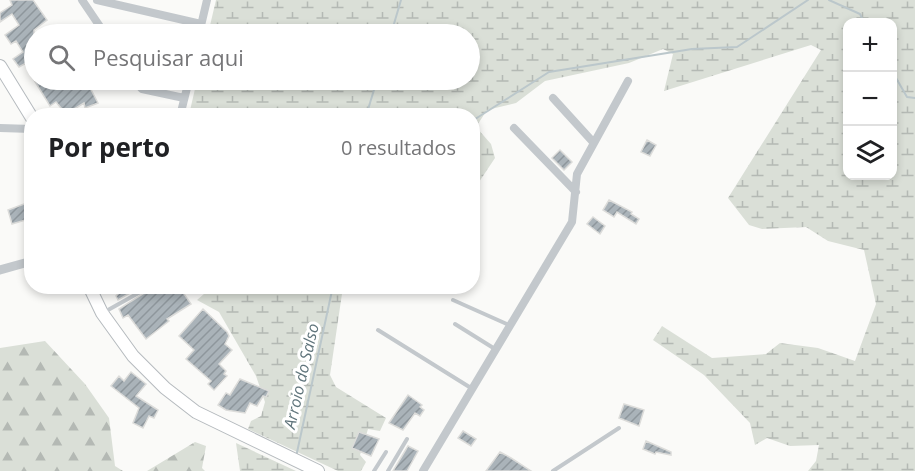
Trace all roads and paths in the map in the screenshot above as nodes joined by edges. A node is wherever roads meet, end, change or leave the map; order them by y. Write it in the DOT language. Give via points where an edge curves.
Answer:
graph roads {
  1 [pos="96,0"];
  2 [pos="207,0"];
  3 [pos="84,3"];
  4 [pos="98,24"];
  5 [pos="201,24"];
  6 [pos="0,66"];
  7 [pos="628,81"];
  8 [pos="147,90"];
  9 [pos="186,90"];
  10 [pos="184,98"];
  11 [pos="553,98"];
  12 [pos="26,108"];
  13 [pos="182,108"];
  14 [pos="0,128"];
  15 [pos="514,128"];
  16 [pos="24,129"];
  17 [pos="593,142"];
  18 [pos="576,192"];
  19 [pos="24,263"];
  20 [pos="0,270"];
  21 [pos="94,294"];
  22 [pos="101,294"];
  23 [pos="137,294"];
  24 [pos="453,300"];
  25 [pos="108,310"];
  26 [pos="455,324"];
  27 [pos="508,325"];
  28 [pos="378,330"];
  29 [pos="115,331"];
  30 [pos="495,349"];
  31 [pos="472,388"];
  32 [pos="619,428"];
  33 [pos="407,439"];
  34 [pos="386,452"];
  35 [pos="318,471"];
  36 [pos="375,471"];
  37 [pos="388,471"];
  38 [pos="423,471"];
  39 [pos="553,471"];
  1 -- 3 [label="street"];
  1 -- 5 [label="street"];
  2 -- 5 [label="street"];
  3 -- 4 [label="street"];
  6 -- 12 [label="main road"];
  7 -- 17 [label="street"];
  8 -- 10 [label="street"];
  9 -- 10 [label="street"];
  10 -- 13 [label="street"];
  11 -- 17 [label="street"];
  14 -- 16 [label="street"];
  15 -- 18 [label="street"];
  17 -- 18 [label="street" via="577,174"];
  18 -- 27 [label="street" via="572,222"];
  19 -- 20 [label="street"];
  21 -- 29 [label="main road"];
  22 -- 25 [label="main road"];
  23 -- 25 [label="lane"];
  24 -- 27 [label="lane"];
  25 -- 29 [label="main road"];
  26 -- 30 [label="lane"];
  27 -- 30 [label="street"];
  28 -- 31 [label="lane"];
  29 -- 35 [label="main road" via="133,356 196,412"];
  30 -- 31 [label="street"];
  31 -- 38 [label="street"];
  32 -- 39 [label="lane"];
  33 -- 37 [label="lane"];
  34 -- 36 [label="lane"];
}
